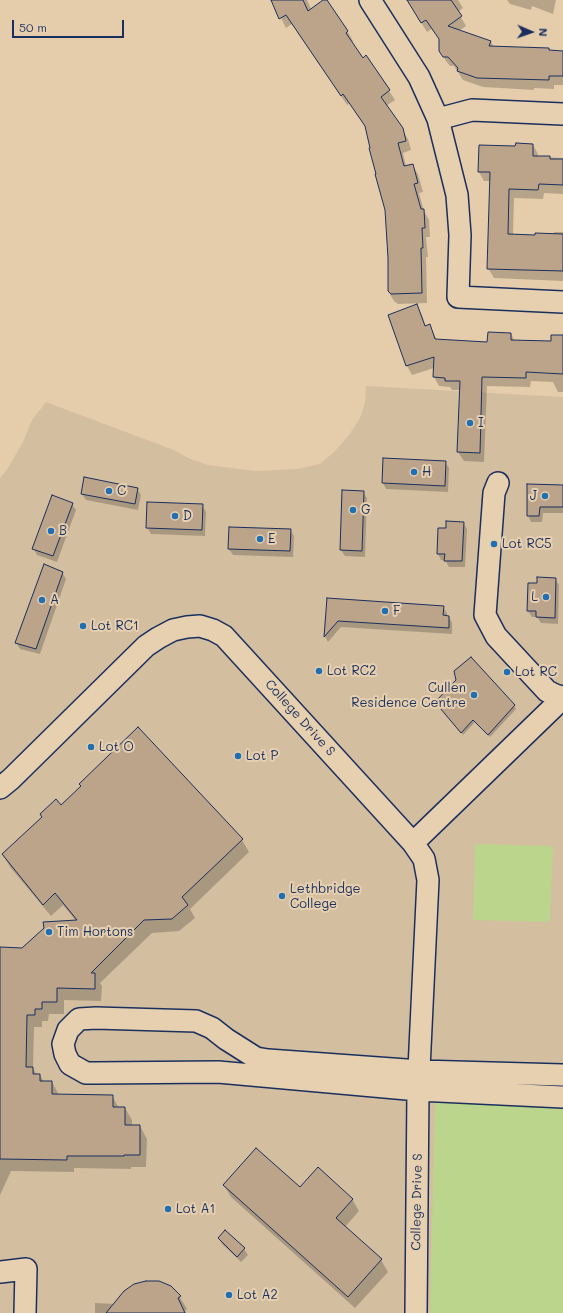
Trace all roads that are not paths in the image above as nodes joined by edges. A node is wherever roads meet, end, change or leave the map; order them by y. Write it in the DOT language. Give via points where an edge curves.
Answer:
graph roads {
  1 [pos="370,0"];
  2 [pos="563,114"];
  3 [pos="438,119"];
  4 [pos="563,302"];
  5 [pos="498,483"];
  6 [pos="563,698"];
  7 [pos="0,788"];
  8 [pos="413,843"];
  9 [pos="226,1039"];
  10 [pos="218,1072"];
  11 [pos="563,1075"];
  12 [pos="419,1080"];
  13 [pos="563,1097"];
  14 [pos="0,1272"];
  15 [pos="25,1313"];
  16 [pos="416,1313"];
  1 -- 3 [label="street" via="419,77"];
  2 -- 3 [label="street" via="472,110"];
  3 -- 4 [label="street" via="457,195 460,235 458,297"];
  5 -- 6 [label="street" via="494,493 485,616 496,636 547,691"];
  6 -- 8 [label="street"];
  7 -- 8 [label="street, College Drive S" via="146,646 173,630 200,626 224,636"];
  8 -- 12 [label="street, College Drive S" via="424,859 428,880"];
  9 -- 10 [label="street"];
  9 -- 10 [label="street" via="212,1028 196,1021 96,1018 79,1019 68,1030 63,1044 70,1064 86,1072"];
  9 -- 12 [label="street" via="256,1058"];
  10 -- 12 [label="street"];
  11 -- 12 [label="street"];
  12 -- 13 [label="street"];
  12 -- 16 [label="street, College Drive S"];
  14 -- 15 [label="street" via="26,1268"];
}
